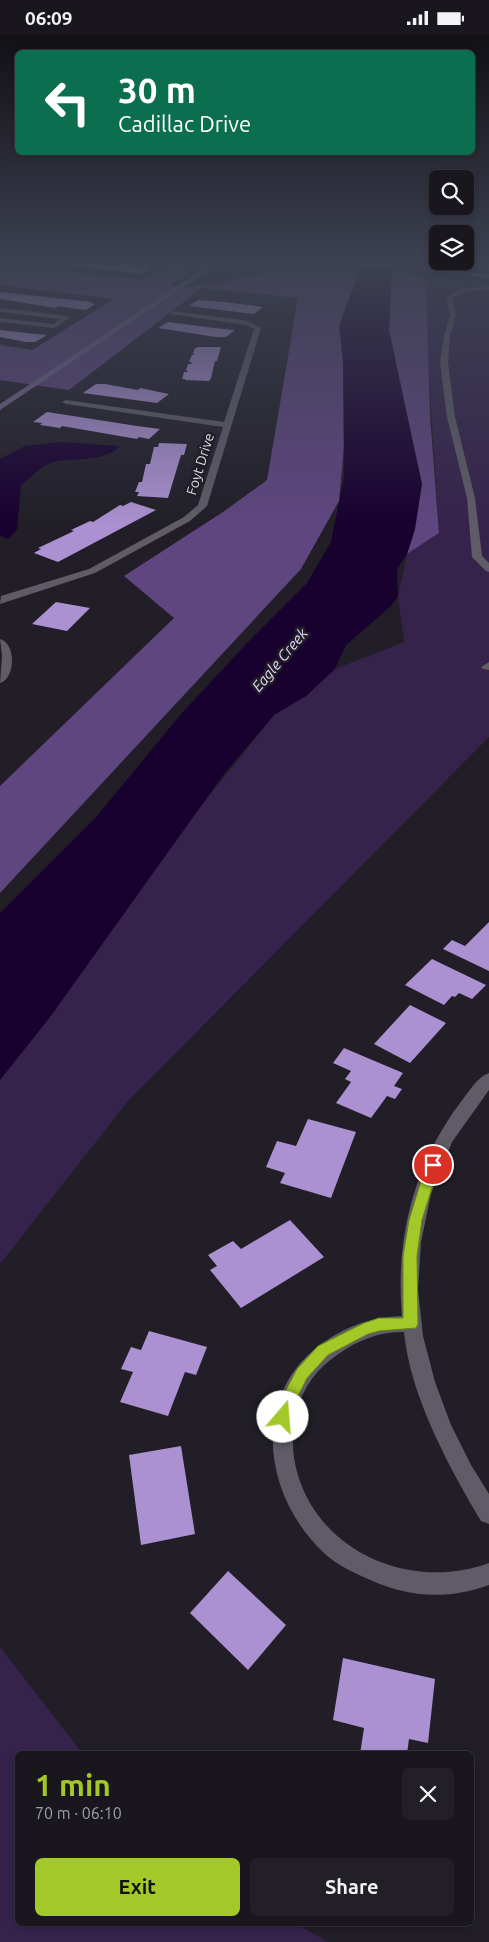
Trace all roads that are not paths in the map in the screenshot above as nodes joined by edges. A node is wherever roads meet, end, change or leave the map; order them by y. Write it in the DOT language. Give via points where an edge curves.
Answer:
graph roads {
  1 [pos="89,349"];
  2 [pos="252,349"];
  3 [pos="446,349"];
  4 [pos="66,402"];
  5 [pos="0,409"];
  6 [pos="228,425"];
  7 [pos="489,569"];
  8 [pos="2,599"];
  9 [pos="0,642"];
  10 [pos="0,680"];
  11 [pos="489,1079"];
  12 [pos="410,1324"];
  13 [pos="489,1514"];
  14 [pos="489,1574"];
  1 -- 5 [label="street"];
  2 -- 6 [label="street, Foyt Drive"];
  3 -- 7 [label="street" via="444,362 451,417 471,498 477,557"];
  4 -- 6 [label="street"];
  6 -- 8 [label="street, Foyt Drive" via="205,502 194,515 92,571"];
  9 -- 10 [label="street" via="7,651 8,666"];
  11 -- 12 [label="street" via="458,1118 442,1145 421,1198 410,1256"];
  12 -- 13 [label="street" via="424,1383 435,1412 456,1460"];
  12 -- 14 [label="street" via="379,1325 348,1336 323,1351 302,1374 283,1417 281,1449 288,1481 304,1514 328,1543 360,1565 414,1584 471,1581"];
}
